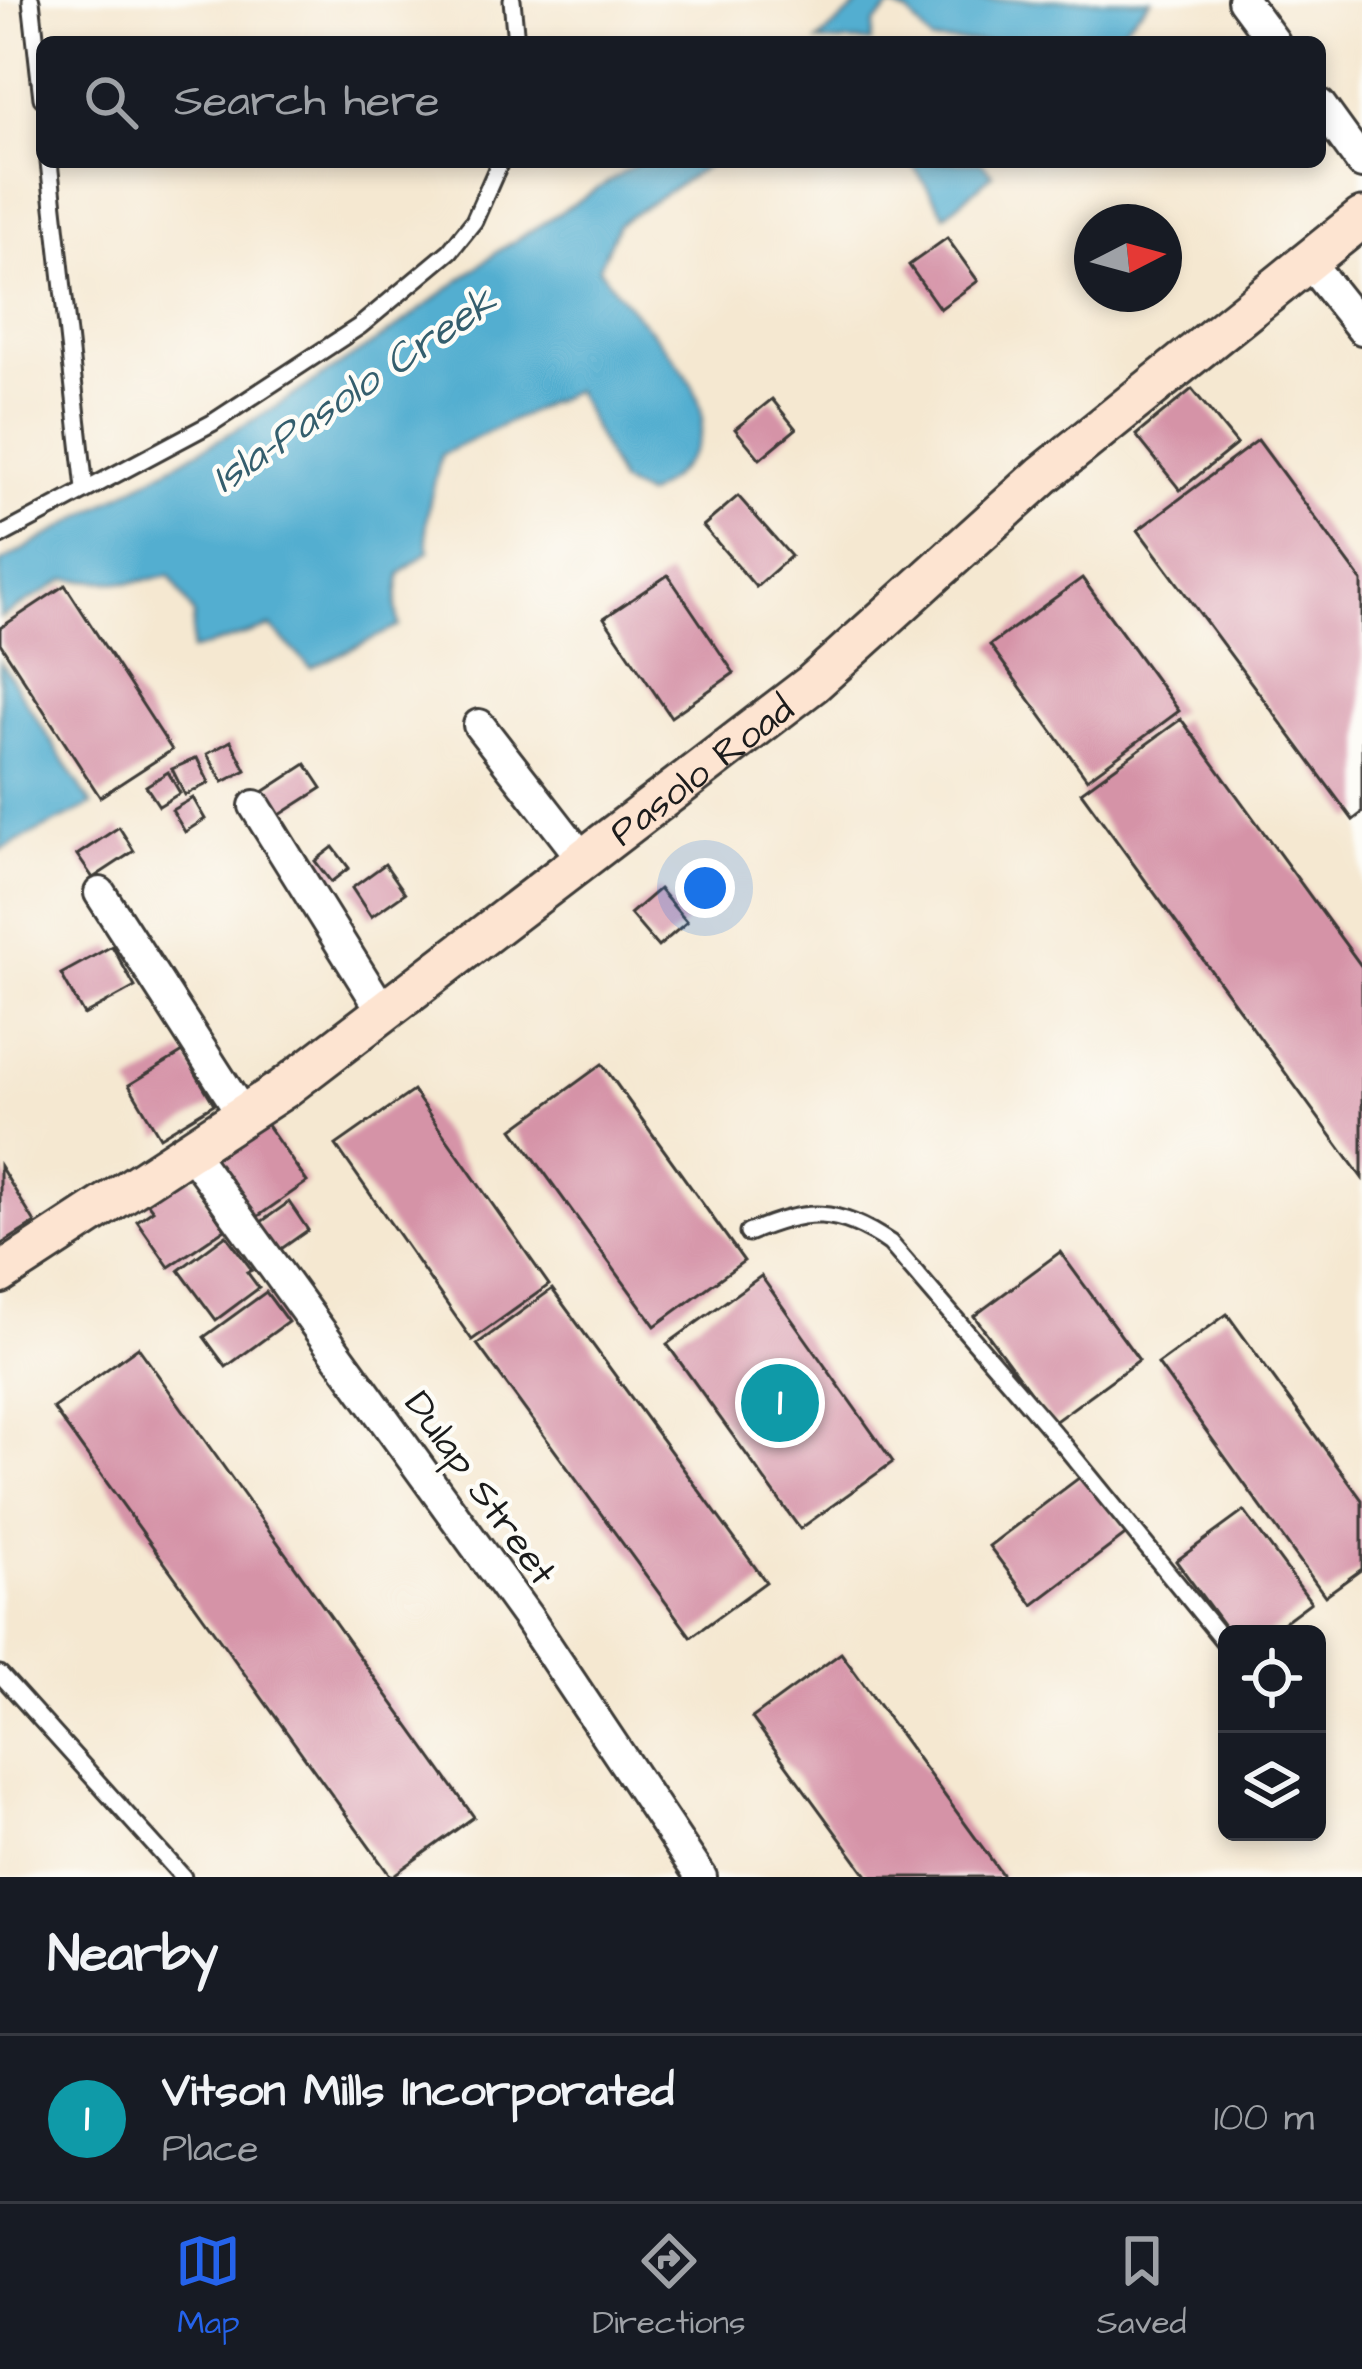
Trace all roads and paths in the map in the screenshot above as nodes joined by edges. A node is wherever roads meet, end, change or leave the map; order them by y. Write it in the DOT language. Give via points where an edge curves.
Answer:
graph roads {
  1 [pos="31,0"];
  2 [pos="512,0"];
  3 [pos="1243,0"];
  4 [pos="515,36"];
  5 [pos="1270,36"];
  6 [pos="36,45"];
  7 [pos="1326,113"];
  8 [pos="1362,163"];
  9 [pos="50,168"];
  10 [pos="497,168"];
  11 [pos="1362,218"];
  12 [pos="1308,261"];
  13 [pos="1362,329"];
  14 [pos="85,490"];
  15 [pos="0,536"];
  16 [pos="479,725"];
  17 [pos="255,806"];
  18 [pos="583,859"];
  19 [pos="100,893"];
  20 [pos="384,1012"];
  21 [pos="243,1115"];
  22 [pos="189,1150"];
  23 [pos="748,1233"];
  24 [pos="0,1274"];
  25 [pos="1218,1634"];
  26 [pos="0,1674"];
  27 [pos="183,1877"];
  28 [pos="701,1877"];
  1 -- 6 [label="lane"];
  2 -- 4 [label="lane"];
  3 -- 5 [label="street"];
  7 -- 8 [label="street"];
  9 -- 14 [label="lane"];
  10 -- 14 [label="lane" via="450,251 360,326 212,422"];
  11 -- 12 [label="street, Pasolo Road"];
  12 -- 13 [label="street"];
  12 -- 18 [label="street, Pasolo Road" via="1043,475 812,684"];
  14 -- 15 [label="lane"];
  16 -- 18 [label="street"];
  17 -- 20 [label="street"];
  18 -- 20 [label="street, Pasolo Road"];
  19 -- 21 [label="street"];
  20 -- 21 [label="street, Pasolo Road"];
  21 -- 22 [label="street, Pasolo Road"];
  22 -- 24 [label="street, Pasolo Road"];
  22 -- 28 [label="street, Dulap Street" via="528,1618"];
  23 -- 25 [label="lane" via="782,1218 830,1213 890,1243"];
  26 -- 27 [label="lane"];
}
